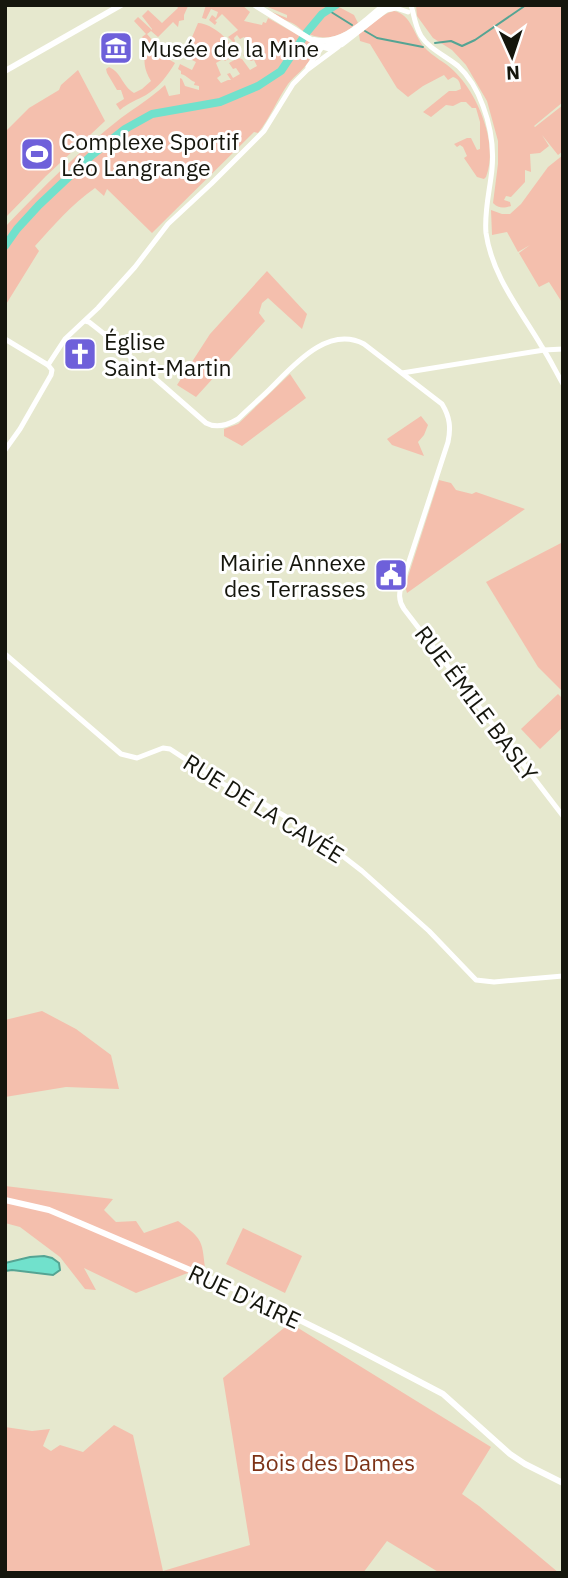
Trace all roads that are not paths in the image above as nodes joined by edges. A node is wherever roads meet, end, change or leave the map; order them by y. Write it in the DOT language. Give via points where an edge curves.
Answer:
graph roads {
  1 [pos="121,5"];
  2 [pos="255,5"];
  3 [pos="404,5"];
  4 [pos="388,7"];
  5 [pos="411,7"];
  6 [pos="311,39"];
  7 [pos="342,44"];
  8 [pos="324,45"];
  9 [pos="315,56"];
  10 [pos="322,60"];
  11 [pos="307,70"];
  12 [pos="5,71"];
  13 [pos="98,308"];
  14 [pos="85,321"];
  15 [pos="79,326"];
  16 [pos="103,333"];
  17 [pos="5,339"];
  18 [pos="563,349"];
  19 [pos="544,350"];
  20 [pos="48,365"];
  21 [pos="402,373"];
  22 [pos="563,384"];
  23 [pos="5,450"];
  24 [pos="5,654"];
  25 [pos="563,816"];
  26 [pos="563,976"];
  27 [pos="5,1200"];
  28 [pos="563,1483"];
  1 -- 12 [label="main road"];
  2 -- 6 [label="main road"];
  3 -- 5 [label="street"];
  4 -- 5 [label="street"];
  4 -- 7 [label="main road"];
  4 -- 8 [label="main road"];
  5 -- 19 [label="street" via="426,43 461,69 482,102 493,145 486,223 489,245 505,286"];
  6 -- 8 [label="main road"];
  6 -- 9 [label="street"];
  7 -- 8 [label="main road"];
  7 -- 10 [label="street"];
  8 -- 9 [label="street"];
  8 -- 10 [label="street"];
  9 -- 11 [label="street"];
  10 -- 11 [label="street"];
  11 -- 13 [label="street" via="264,131 168,224"];
  13 -- 14 [label="street"];
  13 -- 16 [label="street" via="94,321"];
  14 -- 15 [label="street"];
  14 -- 16 [label="street"];
  15 -- 16 [label="street"];
  15 -- 20 [label="street"];
  16 -- 21 [label="street" via="206,423 216,426 238,419 304,355 329,343 347,338 360,342"];
  17 -- 20 [label="street"];
  18 -- 19 [label="street"];
  19 -- 21 [label="street"];
  19 -- 22 [label="street"];
  20 -- 23 [label="street" via="51,375"];
  21 -- 25 [label="street, RUE ÉMILE BASLY" via="442,404 451,427 399,598"];
  24 -- 26 [label="street, RUE DE LA CAVÉE" via="121,754 137,758 170,749 313,834 429,931 476,980"];
  27 -- 28 [label="main road, RUE D'AIRE" via="49,1210 251,1296 430,1387 517,1459"];
}
